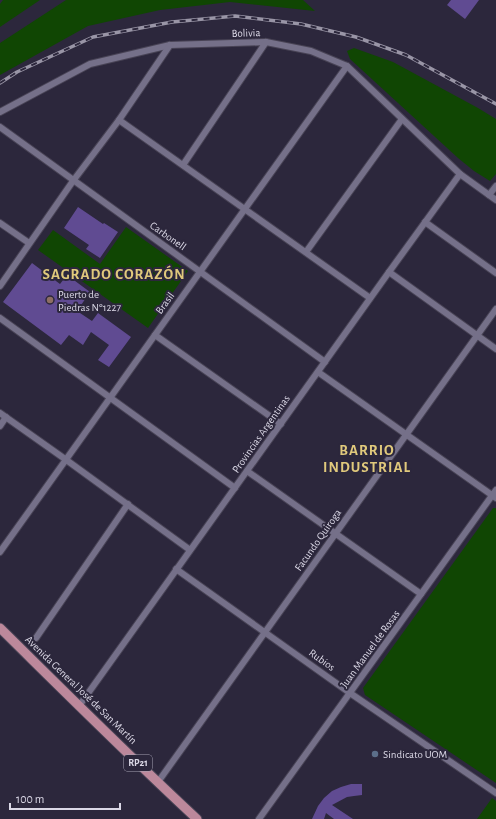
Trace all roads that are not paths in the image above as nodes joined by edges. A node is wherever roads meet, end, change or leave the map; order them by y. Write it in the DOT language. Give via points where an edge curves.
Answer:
graph roads {
  1 [pos="266,42"];
  2 [pos="170,45"];
  3 [pos="347,66"];
  4 [pos="0,112"];
  5 [pos="402,119"];
  6 [pos="119,120"];
  7 [pos="0,127"];
  8 [pos="183,165"];
  9 [pos="460,174"];
  10 [pos="73,181"];
  11 [pos="496,186"];
  12 [pos="489,195"];
  13 [pos="496,200"];
  14 [pos="245,209"];
  15 [pos="425,222"];
  16 [pos="0,223"];
  17 [pos="29,243"];
  18 [pos="306,252"];
  19 [pos="200,272"];
  20 [pos="389,272"];
  21 [pos="496,273"];
  22 [pos="0,286"];
  23 [pos="370,298"];
  24 [pos="496,309"];
  25 [pos="0,318"];
  26 [pos="155,335"];
  27 [pos="477,336"];
  28 [pos="496,349"];
  29 [pos="325,362"];
  30 [pos="318,372"];
  31 [pos="110,398"];
  32 [pos="0,413"];
  33 [pos="6,418"];
  34 [pos="281,424"];
  35 [pos="0,426"];
  36 [pos="406,435"];
  37 [pos="66,459"];
  38 [pos="247,471"];
  39 [pos="235,488"];
  40 [pos="495,494"];
  41 [pos="128,504"];
  42 [pos="335,534"];
  43 [pos="190,550"];
  44 [pos="0,552"];
  45 [pos="176,569"];
  46 [pos="421,594"];
  47 [pos="0,628"];
  48 [pos="265,632"];
  49 [pos="36,638"];
  50 [pos="350,693"];
  51 [pos="79,706"];
  52 [pos="158,782"];
  53 [pos="496,793"];
  54 [pos="198,819"];
  55 [pos="259,819"];
  1 -- 2 [label="street, Bolivia"];
  1 -- 3 [label="street, Bolivia" via="311,51"];
  1 -- 8 [label="street"];
  2 -- 4 [label="street, Bolivia" via="90,64"];
  2 -- 6 [label="street"];
  3 -- 5 [label="street, Bolivia"];
  3 -- 14 [label="street, Brasil"];
  5 -- 9 [label="street, Bolivia"];
  5 -- 18 [label="street"];
  6 -- 8 [label="street"];
  6 -- 10 [label="street"];
  7 -- 10 [label="street, Carbonell"];
  8 -- 14 [label="street"];
  9 -- 12 [label="street, Bolivia"];
  9 -- 15 [label="street, Provincias Argentinas"];
  10 -- 17 [label="street"];
  10 -- 19 [label="street, Carbonell"];
  11 -- 12 [label="street"];
  12 -- 13 [label="street, Bolivia"];
  14 -- 18 [label="street"];
  14 -- 19 [label="street, Brasil"];
  15 -- 20 [label="street, Provincias Argentinas"];
  15 -- 21 [label="street"];
  16 -- 17 [label="street"];
  17 -- 22 [label="street"];
  18 -- 23 [label="street"];
  19 -- 26 [label="street, Brasil"];
  19 -- 29 [label="street, Carbonell"];
  20 -- 23 [label="street, Provincias Argentinas"];
  20 -- 27 [label="street"];
  23 -- 29 [label="street, Provincias Argentinas"];
  24 -- 27 [label="street, Facundo Quiroga"];
  25 -- 31 [label="street"];
  26 -- 31 [label="street, Brasil"];
  26 -- 34 [label="street"];
  27 -- 28 [label="street"];
  27 -- 36 [label="street, Facundo Quiroga"];
  29 -- 30 [label="street, Provincias Argentinas"];
  30 -- 34 [label="street, Provincias Argentinas"];
  30 -- 36 [label="street"];
  31 -- 37 [label="street, Brasil"];
  31 -- 39 [label="street"];
  32 -- 33 [label="street"];
  33 -- 35 [label="street"];
  33 -- 37 [label="street"];
  34 -- 38 [label="street, Provincias Argentinas"];
  36 -- 40 [label="street"];
  36 -- 42 [label="street, Facundo Quiroga"];
  37 -- 41 [label="street"];
  37 -- 44 [label="street, Brasil"];
  38 -- 39 [label="street, Provincias Argentinas"];
  38 -- 42 [label="street"];
  39 -- 43 [label="street, Provincias Argentinas"];
  40 -- 46 [label="street, Juan Manuel de Rosas"];
  41 -- 43 [label="street"];
  41 -- 49 [label="street"];
  42 -- 46 [label="street"];
  42 -- 48 [label="street, Facundo Quiroga"];
  43 -- 45 [label="street, Provincias Argentinas"];
  45 -- 48 [label="street, Rubios"];
  45 -- 51 [label="street, Provincias Argentinas"];
  46 -- 50 [label="street, Juan Manuel de Rosas"];
  47 -- 51 [label="main road, Avenida General José de San Martín / RP21"];
  48 -- 50 [label="street, Rubios"];
  48 -- 52 [label="street, Facundo Quiroga"];
  50 -- 53 [label="street, Rubios"];
  50 -- 55 [label="street, Juan Manuel de Rosas"];
  51 -- 52 [label="main road, Avenida General José de San Martín / RP21"];
  52 -- 54 [label="main road, Avenida General José de San Martín / RP21"];
}
